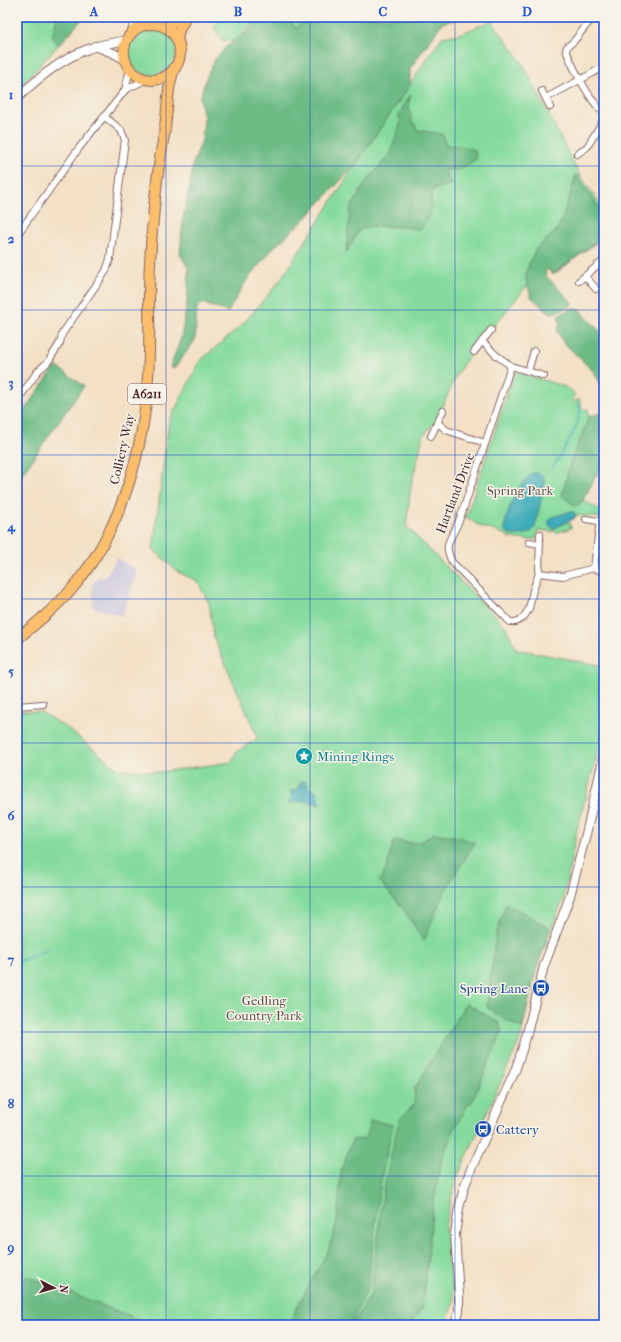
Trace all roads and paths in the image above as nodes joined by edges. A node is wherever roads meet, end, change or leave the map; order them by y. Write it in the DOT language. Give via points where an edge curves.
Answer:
graph roads {
  1 [pos="136,17"];
  2 [pos="180,17"];
  3 [pos="186,17"];
  4 [pos="592,18"];
  5 [pos="152,22"];
  6 [pos="596,24"];
  7 [pos="129,36"];
  8 [pos="177,39"];
  9 [pos="95,46"];
  10 [pos="128,64"];
  11 [pos="603,64"];
  12 [pos="175,67"];
  13 [pos="149,79"];
  14 [pos="581,80"];
  15 [pos="125,90"];
  16 [pos="542,91"];
  17 [pos="17,98"];
  18 [pos="546,98"];
  19 [pos="550,107"];
  20 [pos="167,108"];
  21 [pos="604,113"];
  22 [pos="105,116"];
  23 [pos="604,119"];
  24 [pos="577,154"];
  25 [pos="17,235"];
  26 [pos="604,260"];
  27 [pos="585,276"];
  28 [pos="578,281"];
  29 [pos="596,289"];
  30 [pos="491,330"];
  31 [pos="482,341"];
  32 [pos="534,351"];
  33 [pos="474,352"];
  34 [pos="511,366"];
  35 [pos="528,371"];
  36 [pos="544,376"];
  37 [pos="17,400"];
  38 [pos="443,411"];
  39 [pos="438,423"];
  40 [pos="431,436"];
  41 [pos="485,443"];
  42 [pos="586,518"];
  43 [pos="602,521"];
  44 [pos="540,534"];
  45 [pos="529,542"];
  46 [pos="540,544"];
  47 [pos="594,568"];
  48 [pos="604,572"];
  49 [pos="539,573"];
  50 [pos="17,639"];
  51 [pos="43,704"];
  52 [pos="17,706"];
  53 [pos="604,755"];
  54 [pos="455,1325"];
  1 -- 7 [label="street"];
  2 -- 5 [label="main road" via="171,23"];
  3 -- 8 [label="main road"];
  4 -- 6 [label="street"];
  4 -- 14 [label="street" via="566,50"];
  5 -- 7 [label="main road" via="140,26"];
  5 -- 8 [label="main road" via="166,27"];
  7 -- 9 [label="street"];
  7 -- 10 [label="main road" via="124,52"];
  8 -- 12 [label="main road" via="180,54"];
  9 -- 10 [label="street" via="113,53"];
  9 -- 17 [label="street" via="57,65"];
  10 -- 13 [label="main road" via="137,75"];
  10 -- 15 [label="street"];
  11 -- 14 [label="street"];
  12 -- 13 [label="main road" via="163,77"];
  12 -- 20 [label="main road, Colliery Way / A6211" via="170,78"];
  13 -- 15 [label="street"];
  13 -- 20 [label="main road, Colliery Way / A6211" via="163,88"];
  14 -- 18 [label="street"];
  14 -- 21 [label="street" via="594,104"];
  15 -- 22 [label="street"];
  16 -- 18 [label="street"];
  18 -- 19 [label="street"];
  20 -- 50 [label="main road, Colliery Way / A6211" via="151,250 148,377 144,419 136,458 118,514 98,552 62,600"];
  22 -- 25 [label="street"];
  22 -- 37 [label="street" via="121,130 125,140 110,259 106,271 62,334 60,343 48,362 38,371"];
  23 -- 24 [label="street" via="589,149"];
  26 -- 27 [label="street"];
  27 -- 28 [label="street"];
  27 -- 29 [label="street"];
  30 -- 31 [label="street"];
  31 -- 33 [label="street"];
  31 -- 34 [label="street"];
  32 -- 35 [label="street"];
  34 -- 35 [label="street"];
  34 -- 41 [label="street, Hartland Drive"];
  35 -- 36 [label="street"];
  38 -- 39 [label="street"];
  39 -- 40 [label="street"];
  39 -- 41 [label="street" via="446,430"];
  41 -- 49 [label="street, Hartland Drive" via="457,526 448,540 447,552 452,562 510,622 523,618 529,609"];
  42 -- 43 [label="street"];
  43 -- 47 [label="street"];
  44 -- 46 [label="street"];
  45 -- 46 [label="street"];
  46 -- 49 [label="street"];
  47 -- 48 [label="street"];
  47 -- 49 [label="street" via="563,576"];
  51 -- 52 [label="street"];
  53 -- 54 [label="street" via="570,896 544,966 525,1041 515,1071 464,1188 455,1234 459,1296 459,1311"];
}
